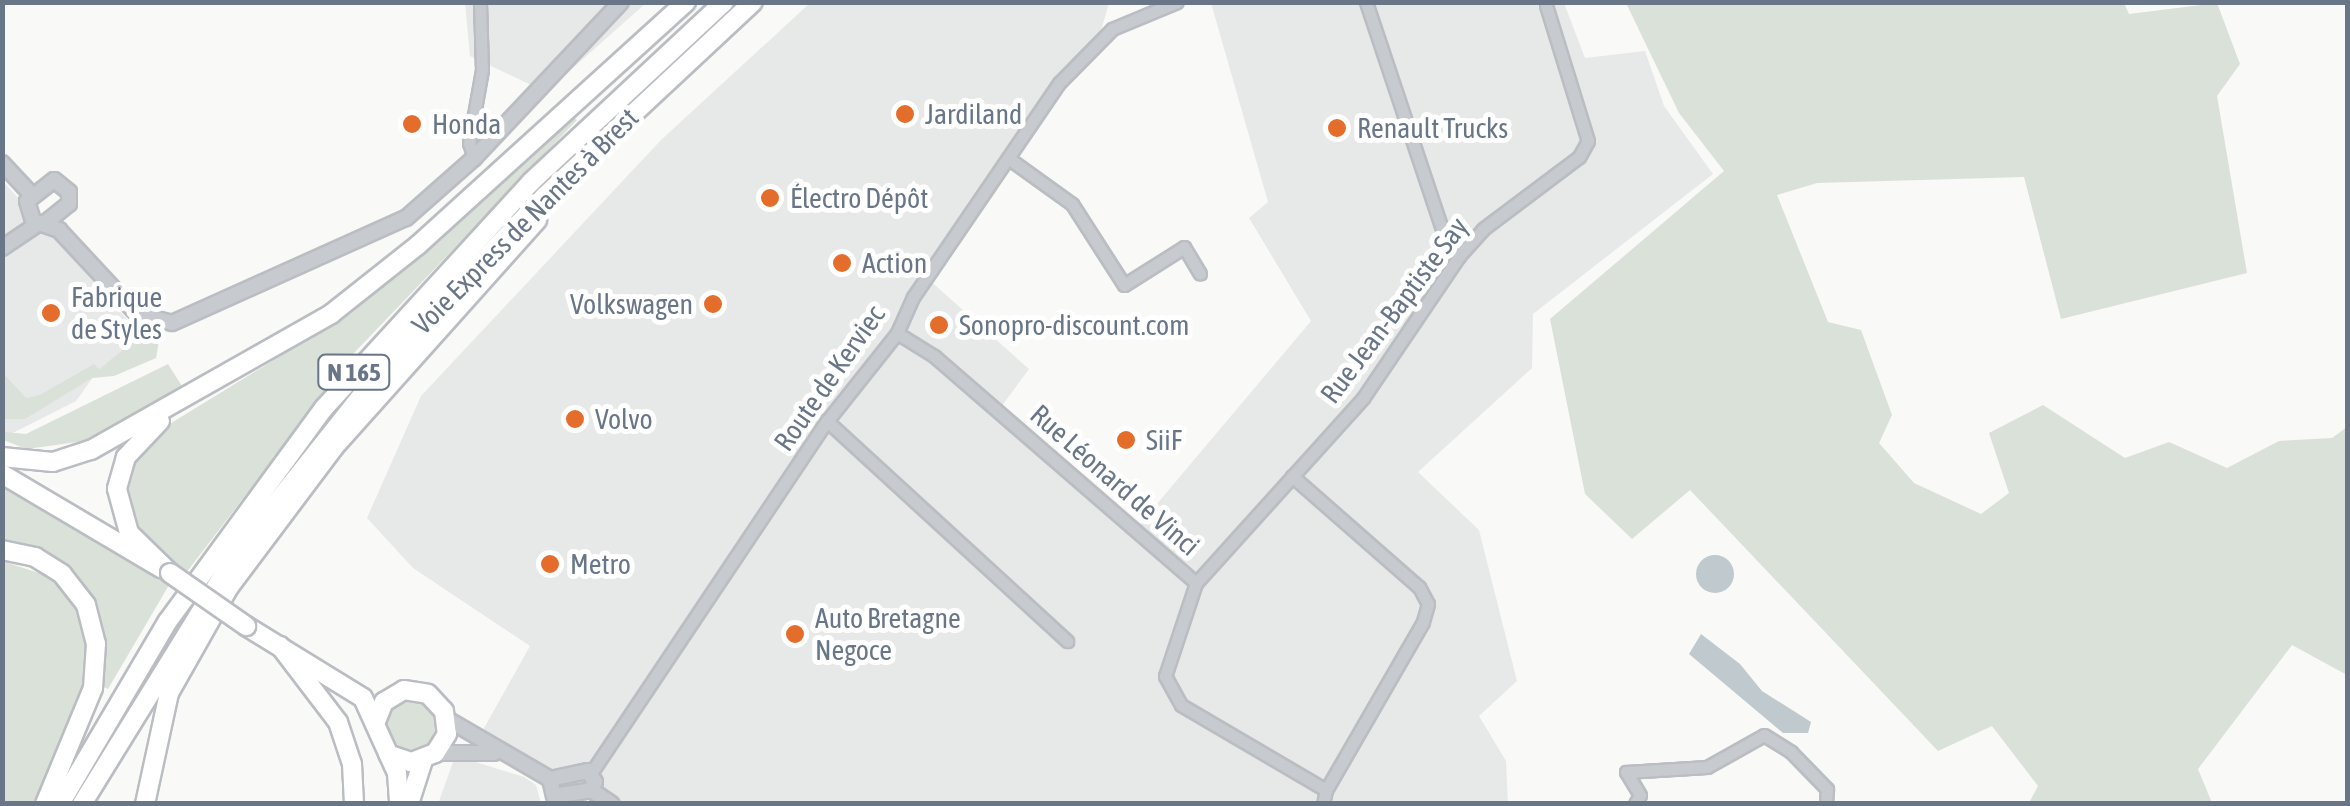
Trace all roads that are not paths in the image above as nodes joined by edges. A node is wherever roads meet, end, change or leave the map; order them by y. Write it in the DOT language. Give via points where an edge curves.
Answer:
graph roads {
  1 [pos="480,2"];
  2 [pos="621,2"];
  3 [pos="686,2"];
  4 [pos="724,2"];
  5 [pos="753,2"];
  6 [pos="1176,2"];
  7 [pos="1366,2"];
  8 [pos="1546,5"];
  9 [pos="623,120"];
  10 [pos="474,158"];
  11 [pos="1008,158"];
  12 [pos="2,164"];
  13 [pos="29,201"];
  14 [pos="64,211"];
  15 [pos="42,224"];
  16 [pos="2,238"];
  17 [pos="2,248"];
  18 [pos="1458,256"];
  19 [pos="87,258"];
  20 [pos="1200,274"];
  21 [pos="896,333"];
  22 [pos="244,365"];
  23 [pos="827,422"];
  24 [pos="2,457"];
  25 [pos="2,474"];
  26 [pos="1292,476"];
  27 [pos="2,550"];
  28 [pos="170,573"];
  29 [pos="1196,583"];
  30 [pos="1067,641"];
  31 [pos="280,646"];
  32 [pos="446,718"];
  33 [pos="375,724"];
  34 [pos="388,754"];
  35 [pos="500,754"];
  36 [pos="429,756"];
  37 [pos="585,772"];
  38 [pos="554,777"];
  39 [pos="587,791"];
  40 [pos="1325,797"];
  41 [pos="558,799"];
  42 [pos="1826,803"];
  43 [pos="45,804"];
  44 [pos="60,804"];
  45 [pos="82,804"];
  46 [pos="148,804"];
  47 [pos="354,804"];
  48 [pos="398,804"];
  49 [pos="409,804"];
  50 [pos="612,804"];
  51 [pos="1635,804"];
  1 -- 10 [label="street" via="482,70 469,143"];
  2 -- 10 [label="street"];
  3 -- 22 [label="main road" via="390,269"];
  4 -- 44 [label="main road, Voie Express de Nantes à Brest / N 165" via="531,182 324,408 168,621"];
  5 -- 9 [label="main road, Voie Express de Nantes à Brest / N 165"];
  6 -- 11 [label="street, Route de Kerviec" via="1098,42 1058,82"];
  7 -- 18 [label="street" via="1444,234"];
  8 -- 18 [label="street, Rue Jean-Baptiste Say" via="1588,141 1579,157 1483,229"];
  9 -- 45 [label="main road, Voie Express de Nantes à Brest / N 165" via="454,288 325,438 194,616"];
  9 -- 46 [label="main road, N 165" via="607,148 334,448 240,571 169,694"];
  10 -- 19 [label="street" via="385,230 172,323 137,314"];
  11 -- 20 [label="street" via="1072,204 1124,285 1184,246"];
  11 -- 21 [label="street, Route de Kerviec"];
  12 -- 13 [label="street"];
  13 -- 14 [label="street" via="48,181 64,185 70,200"];
  13 -- 15 [label="street"];
  13 -- 16 [label="street"];
  14 -- 15 [label="street"];
  14 -- 19 [label="street"];
  15 -- 17 [label="street"];
  15 -- 19 [label="street"];
  18 -- 26 [label="street, Rue Jean-Baptiste Say" via="1363,398"];
  21 -- 23 [label="street, Route de Kerviec"];
  21 -- 29 [label="street, Rue Léonard de Vinci" via="934,356"];
  22 -- 24 [label="main road" via="70,458 25,464"];
  22 -- 28 [label="main road" via="153,425 120,473 122,519"];
  23 -- 30 [label="street"];
  23 -- 37 [label="street, Route de Kerviec"];
  25 -- 28 [label="main road"];
  26 -- 29 [label="street, Rue Jean-Baptiste Say"];
  26 -- 40 [label="street" via="1419,587 1428,604"];
  27 -- 43 [label="main road" via="35,557 62,574 86,605 96,644 93,688"];
  28 -- 31 [label="main road, bridge"];
  29 -- 40 [label="street, Rue Léonard de Vinci" via="1165,676 1180,705"];
  31 -- 33 [label="main road" via="363,698"];
  31 -- 47 [label="main road" via="338,722 352,764"];
  32 -- 33 [label="main road" via="428,694 404,690 384,702"];
  32 -- 35 [label="street"];
  32 -- 36 [label="main road"];
  33 -- 34 [label="main road"];
  34 -- 36 [label="main road"];
  34 -- 48 [label="main road"];
  35 -- 36 [label="street"];
  35 -- 38 [label="street"];
  36 -- 49 [label="main road"];
  37 -- 38 [label="street"];
  37 -- 39 [label="street" via="573,783"];
  38 -- 41 [label="street" via="549,790"];
  39 -- 41 [label="street"];
  39 -- 50 [label="street"];
  42 -- 51 [label="street" via="1827,789 1764,736 1707,767 1626,772 1640,795"];
}
